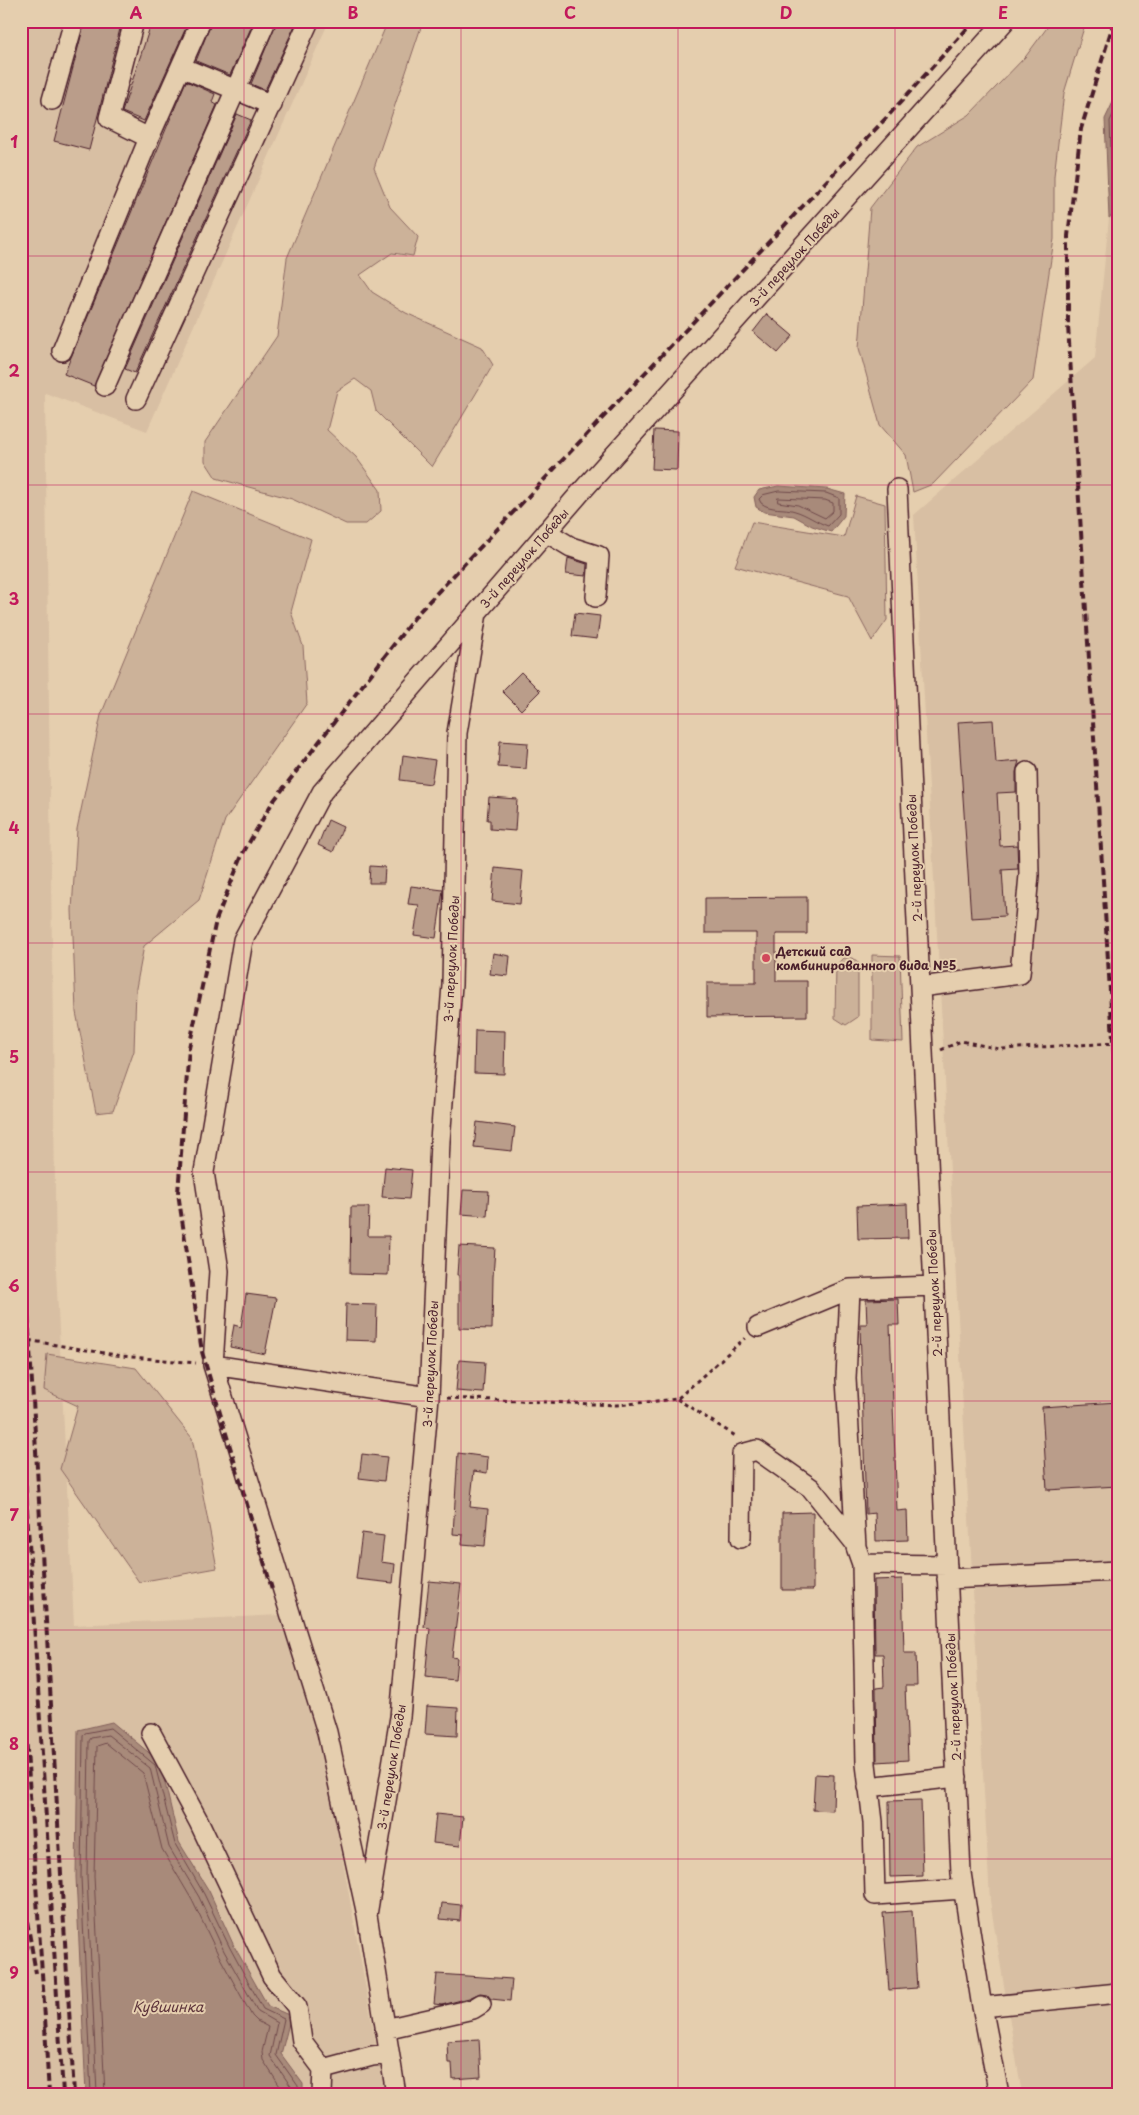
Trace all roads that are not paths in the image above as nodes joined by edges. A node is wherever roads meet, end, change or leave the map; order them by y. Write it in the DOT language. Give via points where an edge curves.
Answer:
graph roads {
  1 [pos="74,21"];
  2 [pos="134,21"];
  3 [pos="201,21"];
  4 [pos="266,21"];
  5 [pos="309,21"];
  6 [pos="1005,21"];
  7 [pos="180,67"];
  8 [pos="236,90"];
  9 [pos="52,100"];
  10 [pos="272,105"];
  11 [pos="149,138"];
  12 [pos="62,351"];
  13 [pos="105,386"];
  14 [pos="136,399"];
  15 [pos="897,489"];
  16 [pos="546,532"];
  17 [pos="596,596"];
  18 [pos="478,612"];
  19 [pos="1027,772"];
  20 [pos="920,987"];
  21 [pos="934,1286"];
  22 [pos="850,1289"];
  23 [pos="758,1327"];
  24 [pos="212,1365"];
  25 [pos="429,1397"];
  26 [pos="741,1538"];
  27 [pos="855,1544"];
  28 [pos="862,1564"];
  29 [pos="1118,1571"];
  30 [pos="947,1572"];
  31 [pos="151,1733"];
  32 [pos="956,1777"];
  33 [pos="868,1787"];
  34 [pos="963,1889"];
  35 [pos="367,1915"];
  36 [pos="1118,1993"];
  37 [pos="481,2004"];
  38 [pos="982,2007"];
  39 [pos="385,2029"];
  40 [pos="389,2054"];
  41 [pos="323,2069"];
  42 [pos="322,2094"];
  43 [pos="396,2094"];
  44 [pos="999,2094"];
  1 -- 9 [label="street"];
  2 -- 11 [label="street" via="109,118"];
  3 -- 7 [label="street"];
  4 -- 8 [label="street"];
  5 -- 10 [label="street"];
  6 -- 16 [label="street, 3-й переулок Победы"];
  7 -- 8 [label="street"];
  7 -- 11 [label="street"];
  8 -- 10 [label="street"];
  8 -- 13 [label="street"];
  10 -- 14 [label="street"];
  11 -- 12 [label="street"];
  15 -- 20 [label="street, 2-й переулок Победы"];
  16 -- 17 [label="street" via="571,547 599,556"];
  16 -- 18 [label="street, 3-й переулок Победы"];
  18 -- 24 [label="street" via="322,792 243,940 204,1172 218,1271"];
  18 -- 25 [label="street, 3-й переулок Победы" via="457,733 452,985 440,1141"];
  19 -- 20 [label="street" via="1029,875 1020,974"];
  20 -- 21 [label="street, 2-й переулок Победы"];
  21 -- 22 [label="street"];
  21 -- 30 [label="street, 2-й переулок Победы"];
  22 -- 23 [label="street"];
  22 -- 27 [label="street" via="846,1379"];
  24 -- 25 [label="street"];
  24 -- 35 [label="street" via="327,1732"];
  25 -- 35 [label="street, 3-й переулок Победы" via="400,1717"];
  26 -- 27 [label="street" via="742,1454 757,1450 811,1488"];
  27 -- 28 [label="street"];
  28 -- 30 [label="street"];
  28 -- 33 [label="street" via="862,1658"];
  29 -- 30 [label="street"];
  30 -- 32 [label="street, 2-й переулок Победы"];
  31 -- 41 [label="street" via="199,1822 272,1976 297,2007 302,2041"];
  32 -- 33 [label="street"];
  32 -- 34 [label="street, 2-й переулок Победы"];
  33 -- 34 [label="street" via="873,1822 875,1895"];
  34 -- 38 [label="street, 2-й переулок Победы"];
  35 -- 39 [label="street, 3-й переулок Победы"];
  36 -- 38 [label="street"];
  37 -- 39 [label="street" via="474,2009"];
  38 -- 44 [label="street, 2-й переулок Победы"];
  39 -- 40 [label="street, 3-й переулок Победы"];
  40 -- 41 [label="street"];
  40 -- 43 [label="street, 3-й переулок Победы"];
  41 -- 42 [label="street"];
}
